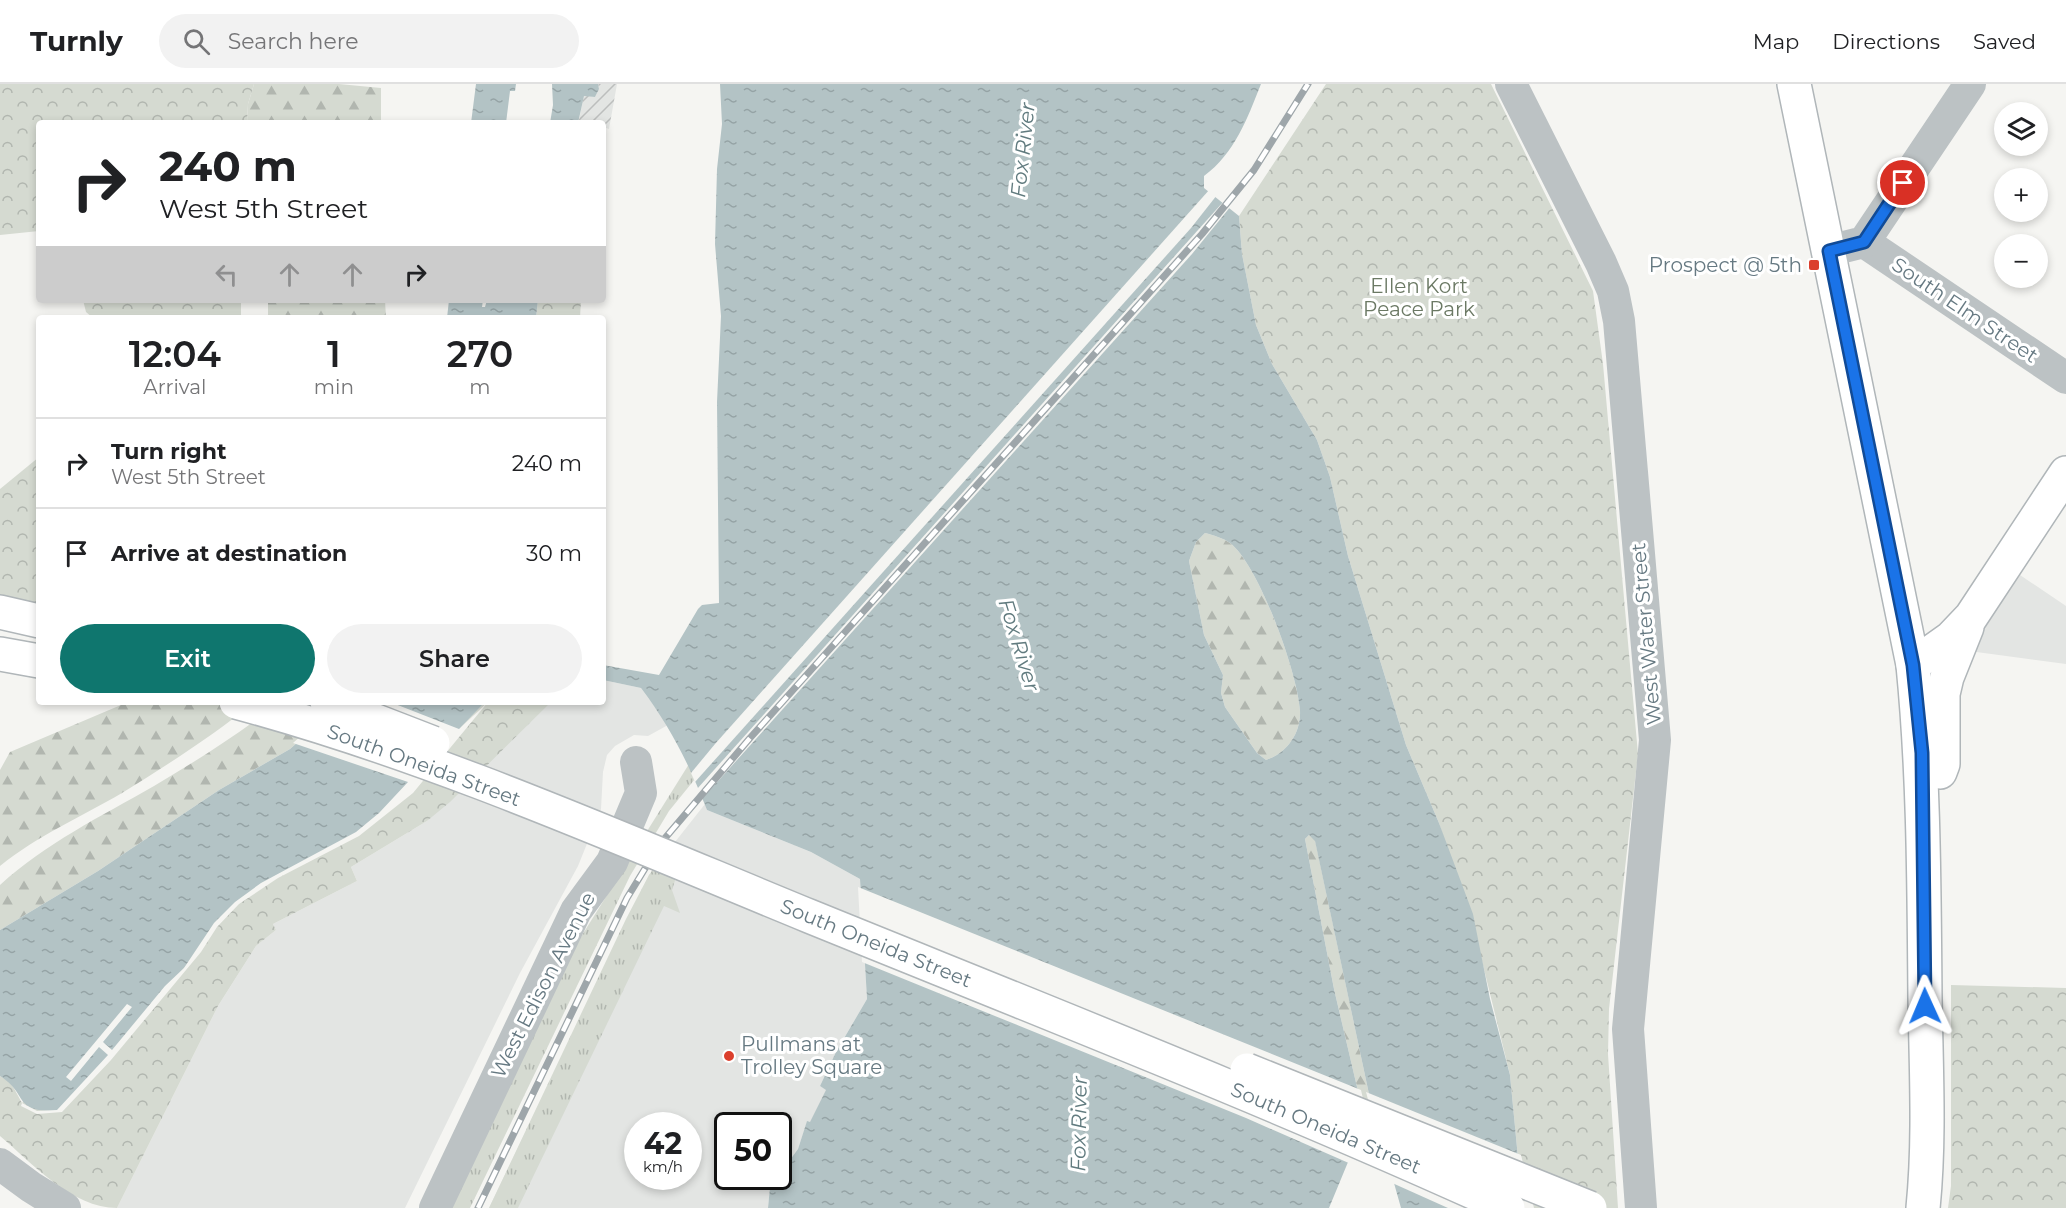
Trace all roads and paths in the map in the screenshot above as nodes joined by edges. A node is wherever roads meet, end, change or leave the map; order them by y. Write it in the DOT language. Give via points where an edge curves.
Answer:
graph roads {
  1 [pos="1511,84"];
  2 [pos="1794,84"];
  3 [pos="1970,84"];
  4 [pos="1864,242"];
  5 [pos="1829,251"];
  6 [pos="2066,378"];
  7 [pos="2065,478"];
  8 [pos="0,612"];
  9 [pos="1971,617"];
  10 [pos="36,620"];
  11 [pos="36,622"];
  12 [pos="0,629"];
  13 [pos="0,654"];
  14 [pos="36,660"];
  15 [pos="1913,665"];
  16 [pos="247,705"];
  17 [pos="335,705"];
  18 [pos="636,762"];
  19 [pos="1923,815"];
  20 [pos="0,1164"];
  21 [pos="65,1208"];
  22 [pos="435,1208"];
  23 [pos="1508,1208"];
  24 [pos="1590,1208"];
  25 [pos="1641,1208"];
  26 [pos="1923,1208"];
  1 -- 25 [label="street, West Water Street" via="1601,263 1613,291 1619,321 1655,740 1628,1029"];
  2 -- 5 [label="main road"];
  3 -- 4 [label="street"];
  4 -- 5 [label="street"];
  4 -- 6 [label="street, South Elm Street"];
  5 -- 15 [label="main road"];
  7 -- 9 [label="main road"];
  8 -- 10 [label="main road"];
  9 -- 15 [label="main road" via="1951,638"];
  9 -- 19 [label="main road" via="1947,676 1942,713 1943,764"];
  11 -- 12 [label="main road"];
  13 -- 14 [label="main road"];
  15 -- 19 [label="main road" via="1922,753"];
  16 -- 23 [label="main road, South Oneida Street, bridge" via="528,802 1233,1087"];
  17 -- 24 [label="main road, South Oneida Street, bridge" via="693,845"];
  18 -- 22 [label="street, West Edison Avenue" via="641,793 612,862 576,911"];
  19 -- 26 [label="main road" via="1927,1134"];
  20 -- 21 [label="street"];
}
